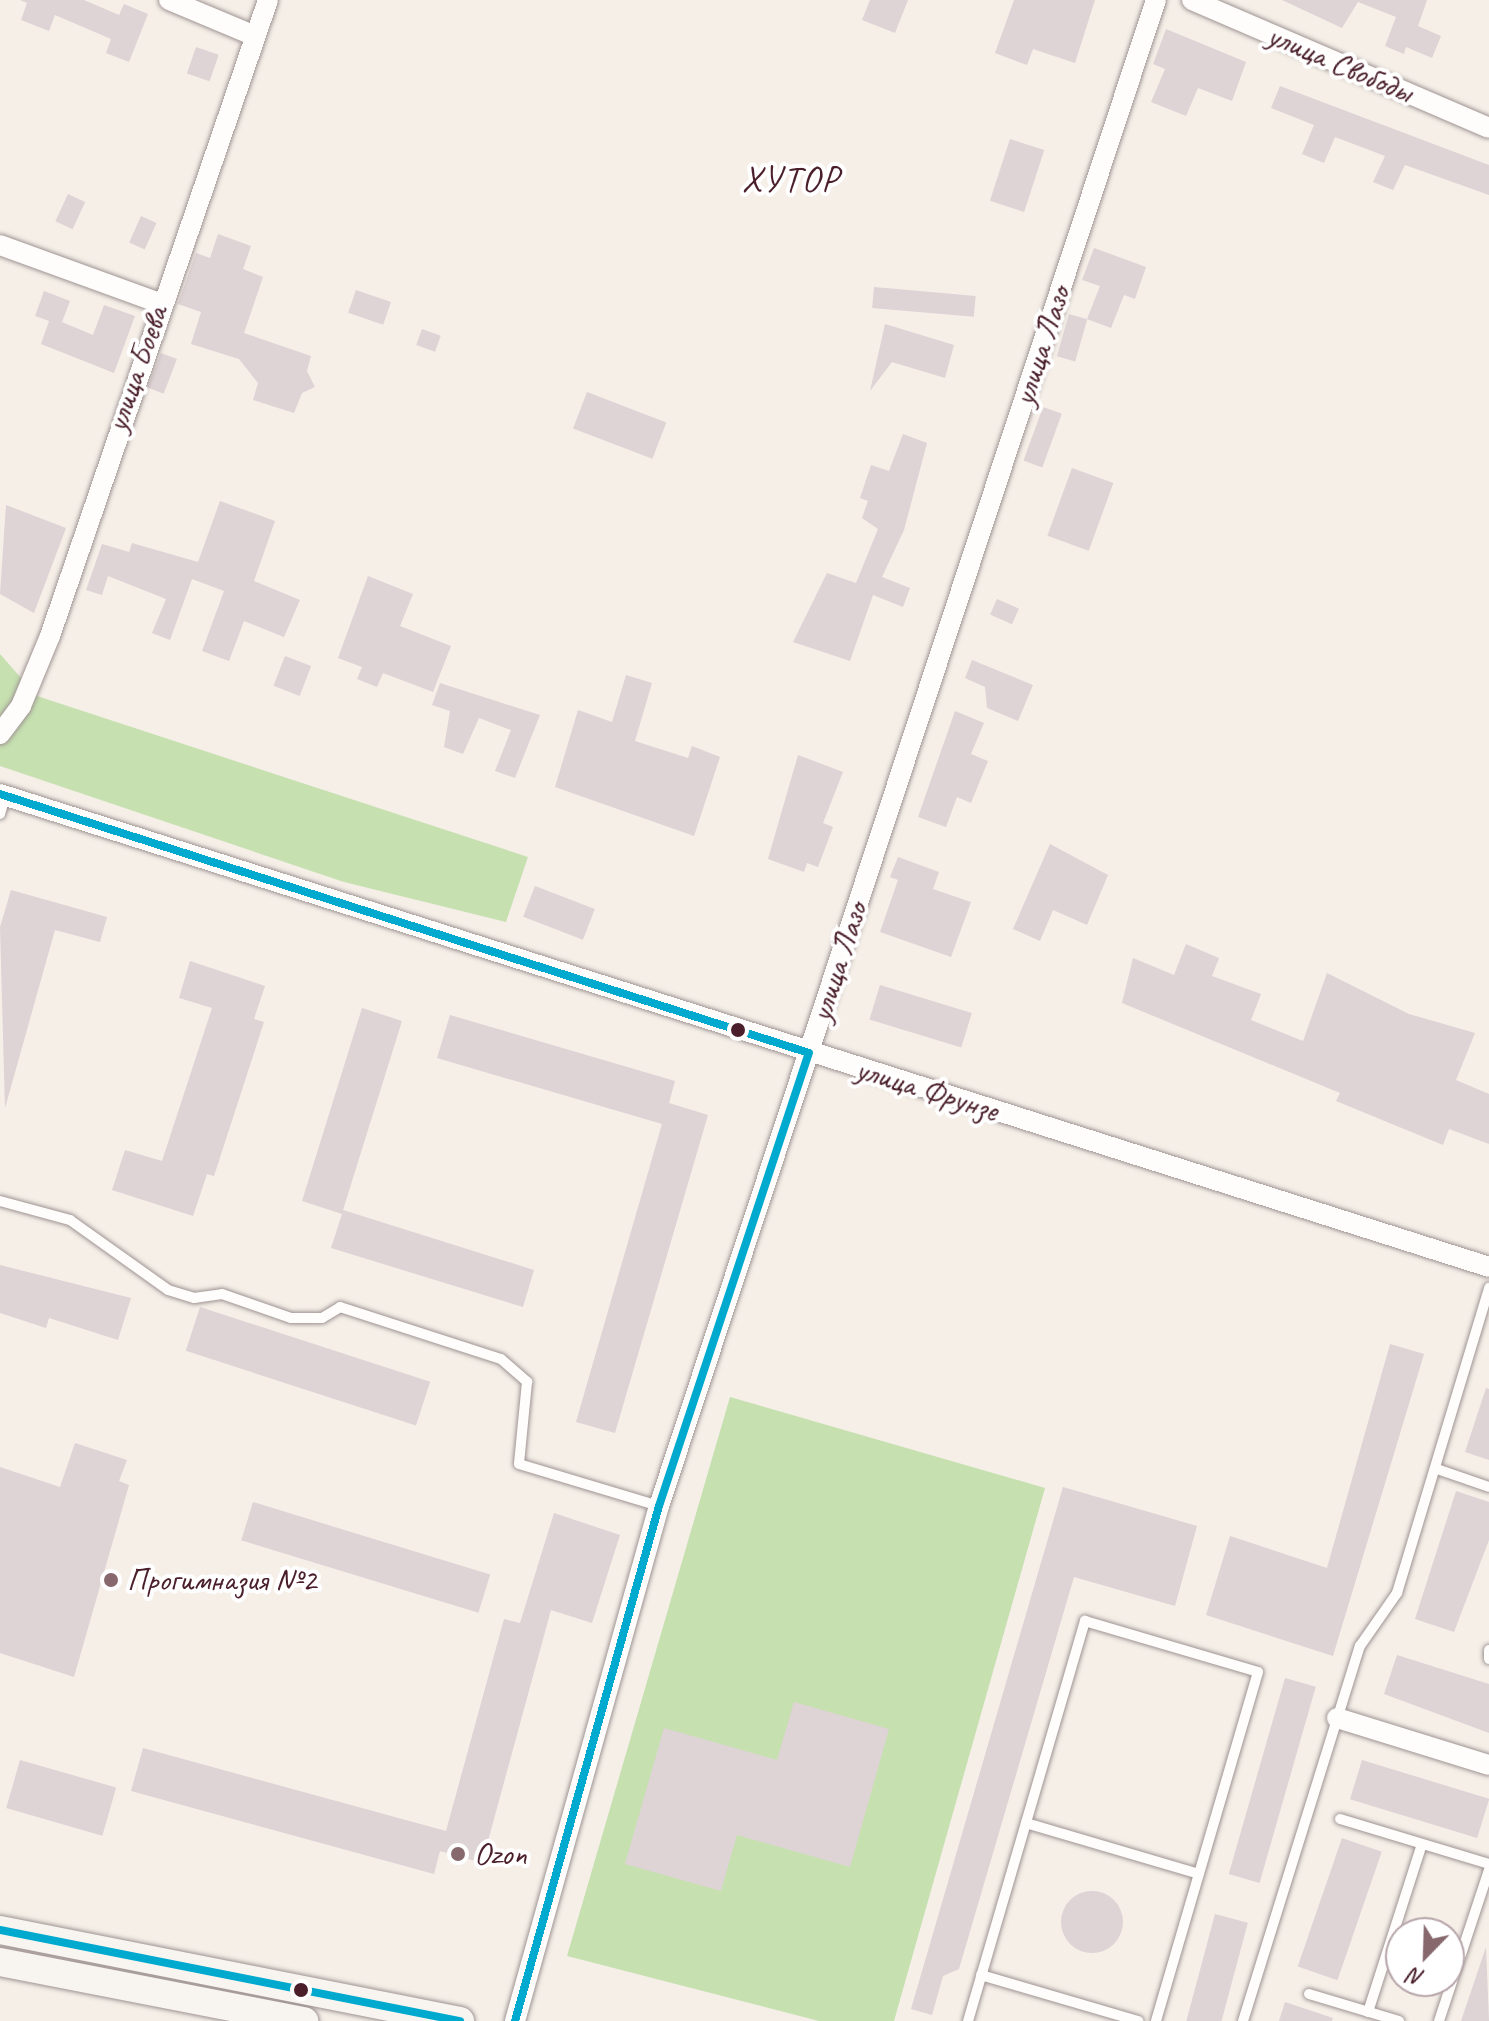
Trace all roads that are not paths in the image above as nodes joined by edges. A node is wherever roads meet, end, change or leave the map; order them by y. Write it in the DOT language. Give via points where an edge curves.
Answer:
graph roads {
  1 [pos="169,0"];
  2 [pos="268,0"];
  3 [pos="1156,0"];
  4 [pos="1192,0"];
  5 [pos="255,36"];
  6 [pos="1489,128"];
  7 [pos="0,245"];
  8 [pos="159,303"];
  9 [pos="0,734"];
  10 [pos="2,801"];
  11 [pos="809,1053"];
  12 [pos="0,1201"];
  13 [pos="1489,1267"];
  14 [pos="1489,1288"];
  15 [pos="1437,1469"];
  16 [pos="1489,1487"];
  17 [pos="659,1506"];
  18 [pos="1489,1650"];
  19 [pos="1489,1659"];
  20 [pos="1337,1718"];
  21 [pos="1489,1765"];
  22 [pos="1340,1819"];
  23 [pos="1026,1823"];
  24 [pos="1422,1844"];
  25 [pos="1489,1867"];
  26 [pos="1199,1874"];
  27 [pos="0,1930"];
  28 [pos="0,1962"];
  29 [pos="981,1975"];
  30 [pos="1309,1994"];
  31 [pos="1368,2012"];
  32 [pos="304,2021"];
  33 [pos="460,2021"];
  34 [pos="515,2021"];
  35 [pos="968,2021"];
  36 [pos="1138,2021"];
  37 [pos="1156,2021"];
  38 [pos="1243,2021"];
  39 [pos="1399,2021"];
  40 [pos="1439,2021"];
  1 -- 5 [label="street"];
  2 -- 5 [label="street, улица Боева"];
  3 -- 11 [label="street, улица Лазо"];
  4 -- 6 [label="street, улица Свободы"];
  5 -- 8 [label="street, улица Боева"];
  7 -- 8 [label="street"];
  8 -- 9 [label="street, улица Боева" via="50,636 21,706"];
  10 -- 11 [label="street, улица Фрунзе"];
  11 -- 13 [label="street, улица Фрунзе"];
  11 -- 17 [label="street, улица Лазо"];
  12 -- 17 [label="lane" via="70,1220 168,1290 194,1298 222,1294 291,1318 322,1318 340,1307 501,1359 527,1382 519,1464"];
  14 -- 15 [label="lane"];
  15 -- 16 [label="lane"];
  15 -- 20 [label="lane" via="1397,1593 1360,1646"];
  17 -- 34 [label="street, улица Лазо"];
  18 -- 19 [label="lane"];
  20 -- 21 [label="street"];
  20 -- 38 [label="lane"];
  22 -- 24 [label="lane"];
  23 -- 26 [label="lane"];
  23 -- 26 [label="lane" via="1085,1621 1171,1646 1258,1672"];
  23 -- 29 [label="lane"];
  24 -- 25 [label="lane"];
  24 -- 31 [label="lane"];
  25 -- 40 [label="lane"];
  26 -- 37 [label="lane"];
  27 -- 33 [label="street"];
  28 -- 32 [label="street"];
  29 -- 35 [label="lane"];
  29 -- 36 [label="lane"];
  30 -- 31 [label="lane"];
  31 -- 39 [label="lane"];
}
